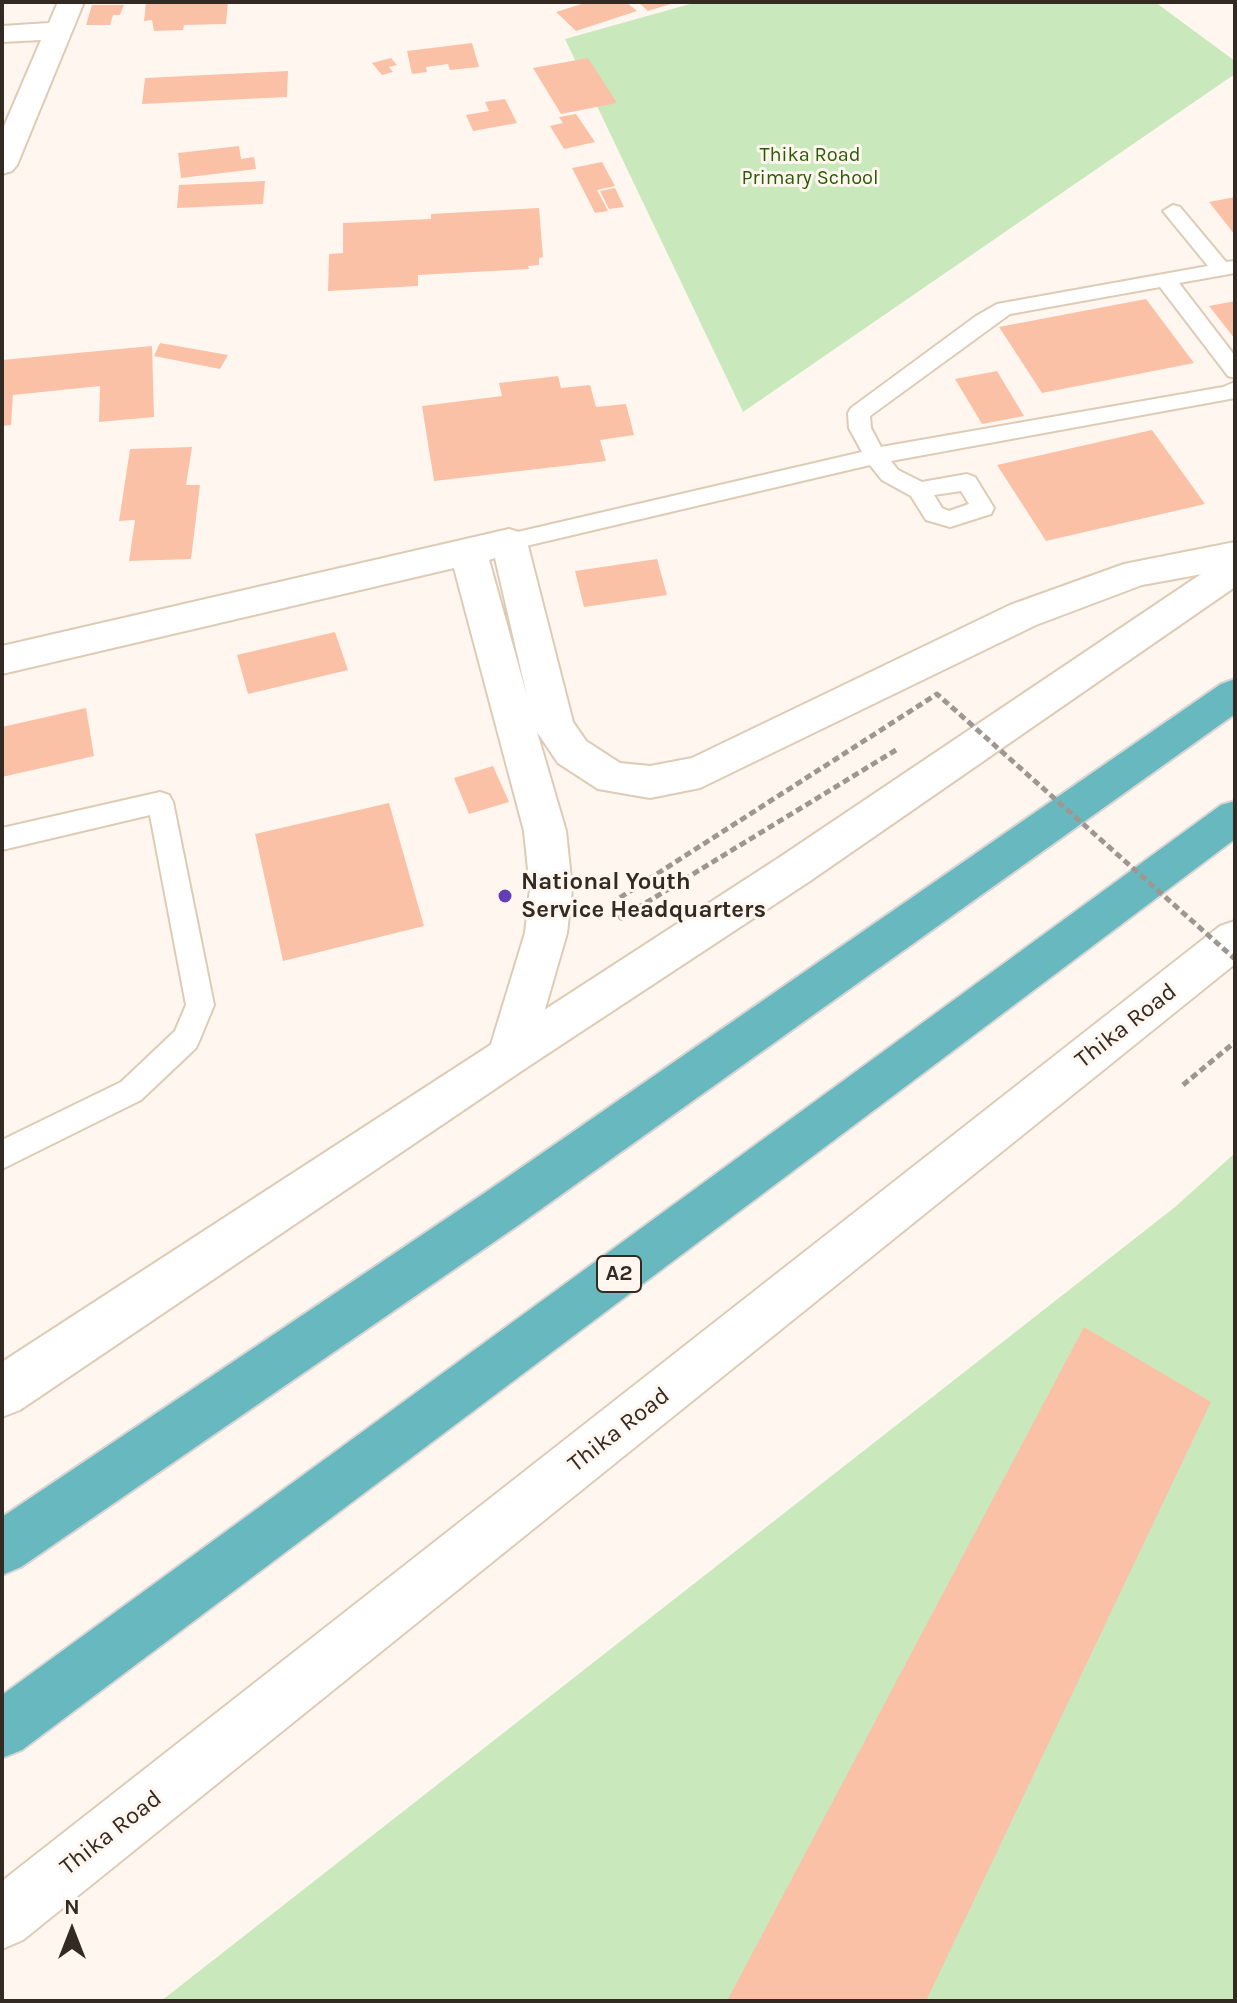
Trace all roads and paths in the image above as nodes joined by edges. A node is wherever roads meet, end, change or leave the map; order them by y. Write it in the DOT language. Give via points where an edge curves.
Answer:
graph roads {
  1 [pos="71,2"];
  2 [pos="60,30"];
  3 [pos="2,34"];
  4 [pos="2,165"];
  5 [pos="1173,211"];
  6 [pos="1228,268"];
  7 [pos="1164,278"];
  8 [pos="1235,371"];
  9 [pos="1235,389"];
  10 [pos="875,456"];
  11 [pos="919,490"];
  12 [pos="509,542"];
  13 [pos="468,551"];
  14 [pos="1235,555"];
  15 [pos="1235,569"];
  16 [pos="2,660"];
  17 [pos="1235,694"];
  18 [pos="896,750"];
  19 [pos="1235,817"];
  20 [pos="2,839"];
  21 [pos="1235,939"];
  22 [pos="1235,959"];
  23 [pos="1235,1042"];
  24 [pos="510,1054"];
  25 [pos="1183,1085"];
  26 [pos="2,1155"];
  27 [pos="2,1392"];
  28 [pos="2,1548"];
  29 [pos="2,1730"];
  30 [pos="2,1919"];
  1 -- 2 [label="street"];
  2 -- 3 [label="street"];
  2 -- 4 [label="street"];
  5 -- 6 [label="lane"];
  6 -- 7 [label="lane"];
  7 -- 8 [label="lane"];
  7 -- 10 [label="lane" via="1004,309 983,321 859,413 860,428"];
  9 -- 10 [label="lane"];
  10 -- 11 [label="lane" via="890,475"];
  10 -- 12 [label="lane"];
  12 -- 13 [label="street"];
  12 -- 14 [label="street" via="554,726 572,752 612,778 650,782 700,772 1023,615 1137,573"];
  13 -- 16 [label="street"];
  13 -- 24 [label="street" via="545,831 551,889 546,933"];
  15 -- 24 [label="street" via="795,869"];
  17 -- 28 [label="highway" via="503,1208"];
  18 -- 22 [label="path, bridge" via="621,918 610,904 937,694"];
  19 -- 29 [label="highway, A2"];
  20 -- 26 [label="lane" via="160,802 200,1005 186,1039 131,1091"];
  21 -- 30 [label="street, Thika Road"];
  23 -- 25 [label="path"];
  24 -- 27 [label="street"];
}
